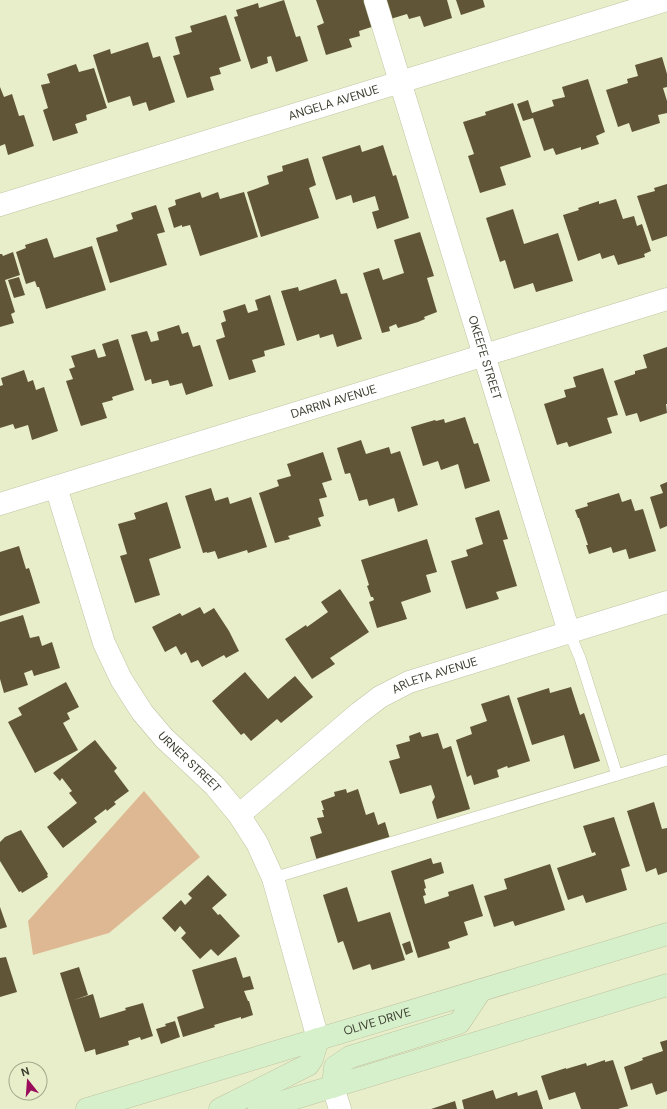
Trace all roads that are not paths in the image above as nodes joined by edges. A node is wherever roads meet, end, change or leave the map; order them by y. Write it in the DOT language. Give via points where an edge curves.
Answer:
graph roads {
  1 [pos="375,0"];
  2 [pos="667,0"];
  3 [pos="400,82"];
  4 [pos="0,205"];
  5 [pos="667,299"];
  6 [pos="484,355"];
  7 [pos="56,487"];
  8 [pos="0,504"];
  9 [pos="667,602"];
  10 [pos="569,632"];
  11 [pos="667,760"];
  12 [pos="617,775"];
  13 [pos="239,815"];
  14 [pos="273,878"];
  15 [pos="667,934"];
  16 [pos="667,985"];
  17 [pos="481,990"];
  18 [pos="318,1039"];
  19 [pos="333,1086"];
  20 [pos="87,1109"];
  21 [pos="220,1109"];
  22 [pos="259,1109"];
  23 [pos="340,1109"];
  1 -- 3 [label="street, OKEEFE STREET"];
  2 -- 3 [label="street, ANGELA AVENUE"];
  3 -- 4 [label="street, ANGELA AVENUE"];
  3 -- 6 [label="street, OKEEFE STREET"];
  5 -- 6 [label="street, DARRIN AVENUE"];
  6 -- 7 [label="street, DARRIN AVENUE"];
  6 -- 10 [label="street, OKEEFE STREET"];
  7 -- 8 [label="street, DARRIN AVENUE"];
  7 -- 13 [label="street, URNER STREET" via="104,643 121,679 142,712 164,738 214,785"];
  9 -- 10 [label="street, ARLETA AVENUE"];
  10 -- 12 [label="lane" via="580,658"];
  10 -- 13 [label="street, ARLETA AVENUE" via="409,682 380,697"];
  11 -- 12 [label="lane"];
  12 -- 14 [label="lane"];
  13 -- 14 [label="street, URNER STREET" via="257,843"];
  14 -- 18 [label="street, URNER STREET"];
  15 -- 17 [label="main road, OLIVE DRIVE"];
  16 -- 19 [label="main road"];
  17 -- 18 [label="main road, OLIVE DRIVE"];
  17 -- 19 [label="main road" via="459,1023 350,1057 335,1067"];
  18 -- 20 [label="main road, OLIVE DRIVE"];
  18 -- 21 [label="main road" via="308,1065"];
  19 -- 22 [label="main road"];
  19 -- 23 [label="street"];
}
